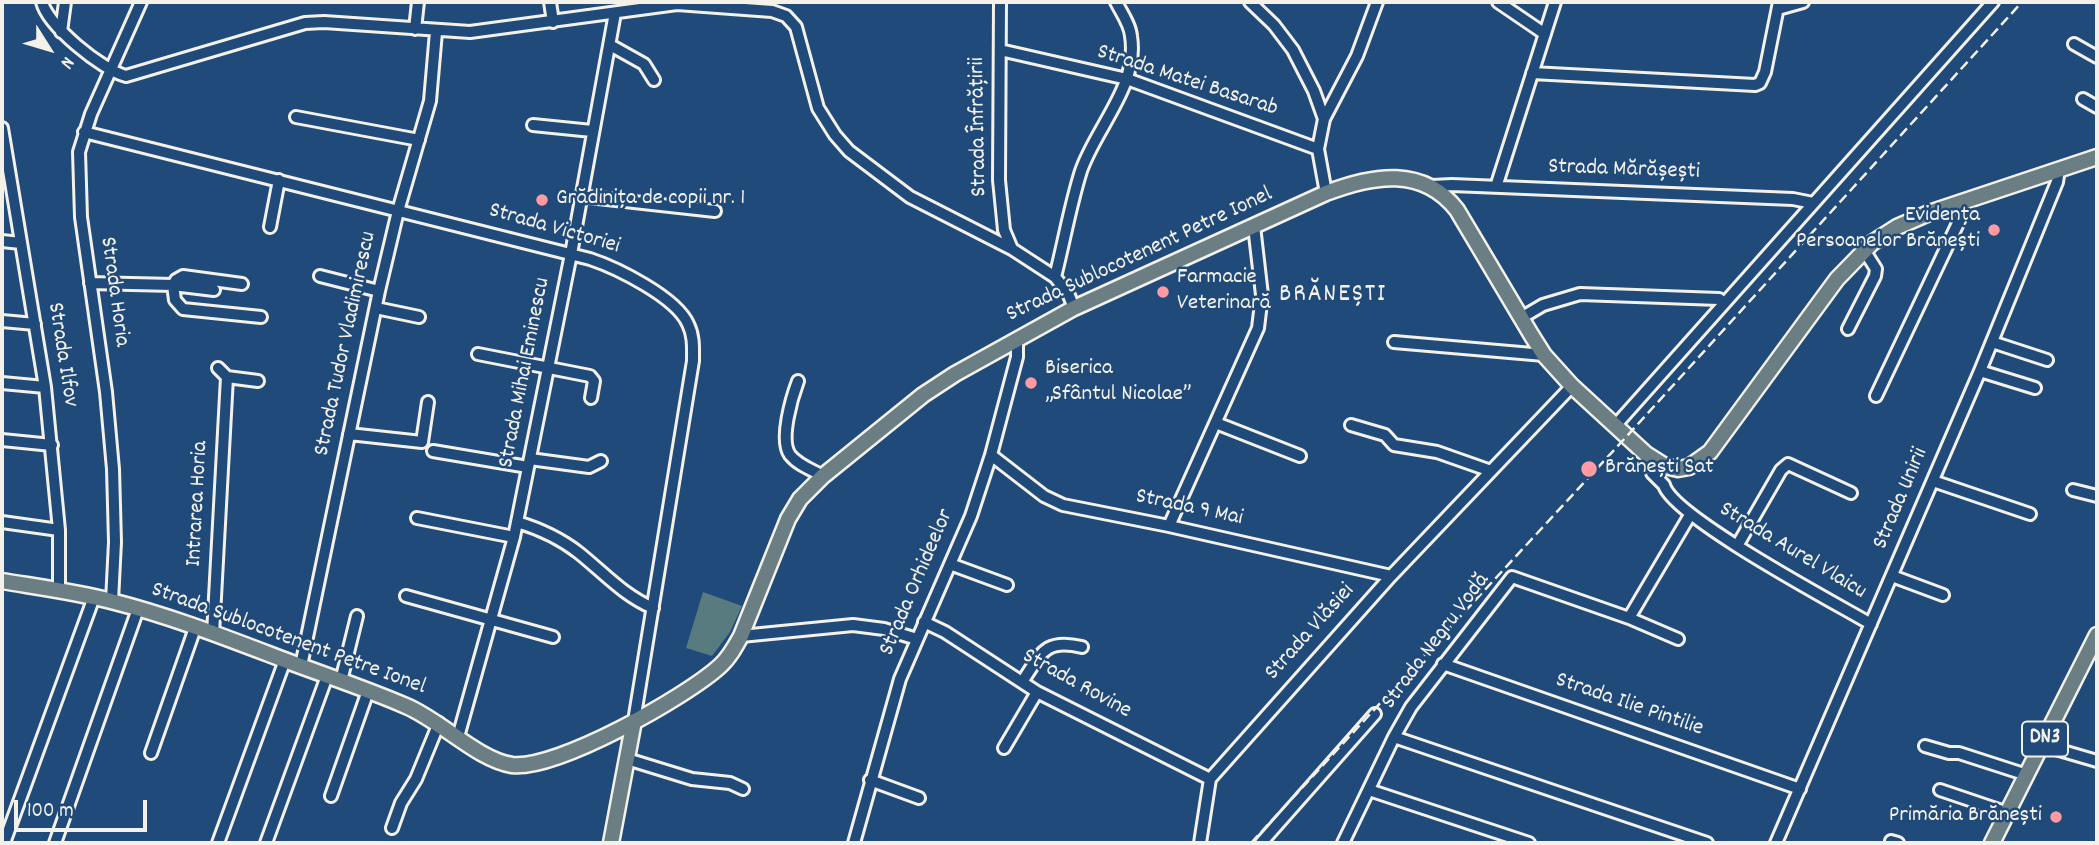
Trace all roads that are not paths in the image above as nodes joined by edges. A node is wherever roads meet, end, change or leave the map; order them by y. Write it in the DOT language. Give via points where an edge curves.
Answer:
graph roads {
  1 [pos="42,2"];
  2 [pos="65,2"];
  3 [pos="141,2"];
  4 [pos="418,2"];
  5 [pos="550,2"];
  6 [pos="1000,2"];
  7 [pos="1116,2"];
  8 [pos="1250,2"];
  9 [pos="1377,2"];
  10 [pos="1498,2"];
  11 [pos="1555,2"];
  12 [pos="1803,2"];
  13 [pos="1993,2"];
  14 [pos="677,3"];
  15 [pos="1779,5"];
  16 [pos="615,13"];
  17 [pos="553,22"];
  18 [pos="415,29"];
  19 [pos="61,32"];
  20 [pos="436,32"];
  21 [pos="1545,34"];
  22 [pos="2074,44"];
  23 [pos="610,45"];
  24 [pos="1000,50"];
  25 [pos="2097,57"];
  26 [pos="110,69"];
  27 [pos="1532,73"];
  28 [pos="1127,79"];
  29 [pos="654,80"];
  30 [pos="2083,99"];
  31 [pos="2097,107"];
  32 [pos="296,117"];
  33 [pos="1324,119"];
  34 [pos="533,124"];
  35 [pos="2,128"];
  36 [pos="592,131"];
  37 [pos="84,132"];
  38 [pos="2,134"];
  39 [pos="419,140"];
  40 [pos="1318,149"];
  41 [pos="2097,156"];
  42 [pos="2059,169"];
  43 [pos="279,180"];
  44 [pos="1432,186"];
  45 [pos="1496,187"];
  46 [pos="1326,193"];
  47 [pos="580,197"];
  48 [pos="1962,201"];
  49 [pos="1813,203"];
  50 [pos="398,211"];
  51 [pos="715,211"];
  52 [pos="1254,226"];
  53 [pos="270,227"];
  54 [pos="2,241"];
  55 [pos="21,243"];
  56 [pos="1012,249"];
  57 [pos="1864,250"];
  58 [pos="571,254"];
  59 [pos="320,276"];
  60 [pos="1055,277"];
  61 [pos="90,282"];
  62 [pos="242,284"];
  63 [pos="173,285"];
  64 [pos="214,290"];
  65 [pos="379,290"];
  66 [pos="1724,303"];
  67 [pos="376,308"];
  68 [pos="1074,308"];
  69 [pos="261,317"];
  70 [pos="419,317"];
  71 [pos="1521,318"];
  72 [pos="2,321"];
  73 [pos="35,324"];
  74 [pos="1848,329"];
  75 [pos="1017,339"];
  76 [pos="1394,342"];
  77 [pos="1992,342"];
  78 [pos="478,354"];
  79 [pos="1544,355"];
  80 [pos="2047,360"];
  81 [pos="548,367"];
  82 [pos="218,368"];
  83 [pos="1980,371"];
  84 [pos="227,377"];
  85 [pos="798,381"];
  86 [pos="258,382"];
  87 [pos="2,383"];
  88 [pos="1572,386"];
  89 [pos="46,387"];
  90 [pos="2035,387"];
  91 [pos="1877,397"];
  92 [pos="591,398"];
  93 [pos="428,402"];
  94 [pos="1216,423"];
  95 [pos="1351,425"];
  96 [pos="1615,426"];
  97 [pos="349,434"];
  98 [pos="2,440"];
  99 [pos="52,445"];
  100 [pos="433,451"];
  101 [pos="990,455"];
  102 [pos="1300,456"];
  103 [pos="1652,459"];
  104 [pos="601,461"];
  105 [pos="529,463"];
  106 [pos="1683,468"];
  107 [pos="1491,471"];
  108 [pos="822,475"];
  109 [pos="1933,481"];
  110 [pos="1664,485"];
  111 [pos="2073,490"];
  112 [pos="1850,493"];
  113 [pos="2097,496"];
  114 [pos="2030,513"];
  115 [pos="1690,515"];
  116 [pos="417,518"];
  117 [pos="2,522"];
  118 [pos="517,522"];
  119 [pos="1169,526"];
  120 [pos="60,530"];
  121 [pos="514,537"];
  122 [pos="1737,546"];
  123 [pos="950,564"];
  124 [pos="1391,576"];
  125 [pos="1892,576"];
  126 [pos="2,581"];
  127 [pos="1007,585"];
  128 [pos="59,591"];
  129 [pos="1943,595"];
  130 [pos="406,596"];
  131 [pos="94,597"];
  132 [pos="112,601"];
  133 [pos="653,608"];
  134 [pos="138,609"];
  135 [pos="357,616"];
  136 [pos="1629,618"];
  137 [pos="491,621"];
  138 [pos="924,622"];
  139 [pos="1871,624"];
  140 [pos="195,628"];
  141 [pos="213,634"];
  142 [pos="2097,635"];
  143 [pos="741,636"];
  144 [pos="553,637"];
  145 [pos="917,639"];
  146 [pos="1678,639"];
  147 [pos="1082,647"];
  148 [pos="285,660"];
  149 [pos="1443,663"];
  150 [pos="301,666"];
  151 [pos="327,676"];
  152 [pos="341,681"];
  153 [pos="1022,682"];
  154 [pos="368,691"];
  155 [pos="1037,692"];
  156 [pos="1375,715"];
  157 [pos="635,721"];
  158 [pos="439,723"];
  159 [pos="458,737"];
  160 [pos="1394,737"];
  161 [pos="2042,745"];
  162 [pos="1925,746"];
  163 [pos="1004,748"];
  164 [pos="151,753"];
  165 [pos="627,759"];
  166 [pos="2097,761"];
  167 [pos="2027,775"];
  168 [pos="1210,779"];
  169 [pos="870,780"];
  170 [pos="743,789"];
  171 [pos="1800,789"];
  172 [pos="1369,790"];
  173 [pos="1940,790"];
  174 [pos="331,796"];
  175 [pos="919,798"];
  176 [pos="2008,813"];
  177 [pos="392,828"];
  178 [pos="4,843"];
  179 [pos="55,843"];
  180 [pos="218,843"];
  181 [pos="266,843"];
  182 [pos="611,843"];
  183 [pos="854,843"];
  184 [pos="1200,843"];
  185 [pos="1261,843"];
  186 [pos="1343,843"];
  187 [pos="1530,843"];
  188 [pos="1707,843"];
  189 [pos="1776,843"];
  190 [pos="1992,843"];
  1 -- 19 [label="street"];
  2 -- 19 [label="street"];
  3 -- 26 [label="street, Strada Horia"];
  4 -- 18 [label="street"];
  5 -- 17 [label="street"];
  6 -- 24 [label="street, Strada Înfrățirii"];
  7 -- 28 [label="street" via="1132,38"];
  8 -- 33 [label="street" via="1293,50"];
  9 -- 33 [label="street" via="1357,56"];
  10 -- 21 [label="street"];
  11 -- 21 [label="street"];
  12 -- 15 [label="street"];
  13 -- 49 [label="street"];
  14 -- 16 [label="street"];
  14 -- 56 [label="street" via="786,16 796,27 818,108 849,150 891,185 930,209"];
  15 -- 27 [label="street" via="1763,78 1755,85"];
  16 -- 17 [label="street"];
  16 -- 23 [label="street, Strada Mihai Eminescu"];
  17 -- 20 [label="street"];
  18 -- 20 [label="street"];
  18 -- 26 [label="street" via="305,23 134,75"];
  19 -- 26 [label="street"];
  20 -- 39 [label="street, Strada Tudor Vladimirescu" via="430,101"];
  21 -- 27 [label="street"];
  22 -- 25 [label="street"];
  23 -- 29 [label="street" via="644,64"];
  23 -- 36 [label="street, Strada Mihai Eminescu"];
  24 -- 28 [label="street, Strada Matei Basarab"];
  24 -- 56 [label="street, Strada Înfrățirii" via="999,180 1004,230"];
  26 -- 37 [label="street, Strada Horia"];
  27 -- 45 [label="street"];
  28 -- 40 [label="street, Strada Matei Basarab"];
  28 -- 60 [label="street" via="1081,172"];
  30 -- 31 [label="street"];
  32 -- 39 [label="street"];
  33 -- 40 [label="street"];
  34 -- 36 [label="street"];
  35 -- 38 [label="street, Strada Ilfov"];
  36 -- 47 [label="street, Strada Mihai Eminescu"];
  37 -- 43 [label="street, Strada Victoriei"];
  37 -- 61 [label="street, Strada Horia" via="79,152 80,195"];
  38 -- 55 [label="street, Strada Ilfov"];
  39 -- 50 [label="street, Strada Tudor Vladimirescu"];
  40 -- 46 [label="street"];
  41 -- 42 [label="main road"];
  42 -- 48 [label="main road"];
  42 -- 77 [label="street, Strada Unirii"];
  43 -- 50 [label="street, Strada Victoriei"];
  43 -- 53 [label="street"];
  44 -- 45 [label="street, Strada Mărășești"];
  44 -- 46 [label="main road, Strada Sublocotenent Petre Ionel" via="1395,179"];
  44 -- 71 [label="main road" via="1457,210"];
  45 -- 49 [label="street, Strada Mărășești" via="1793,198"];
  46 -- 52 [label="main road, Strada Sublocotenent Petre Ionel"];
  47 -- 51 [label="street"];
  47 -- 58 [label="street, Strada Mihai Eminescu"];
  48 -- 57 [label="main road" via="1897,227"];
  48 -- 91 [label="street" via="1960,219"];
  49 -- 66 [label="street"];
  50 -- 58 [label="street, Strada Victoriei"];
  50 -- 65 [label="street, Strada Tudor Vladimirescu"];
  52 -- 68 [label="main road, Strada Sublocotenent Petre Ionel"];
  52 -- 94 [label="street" via="1261,316"];
  54 -- 55 [label="street"];
  55 -- 73 [label="street, Strada Ilfov"];
  56 -- 60 [label="street"];
  57 -- 74 [label="street" via="1876,269 1875,276"];
  57 -- 106 [label="main road" via="1837,279 1714,447 1697,463"];
  58 -- 81 [label="street, Strada Mihai Eminescu"];
  58 -- 133 [label="street, Strada Victoriei" via="607,266 652,291 684,316 693,340"];
  59 -- 65 [label="street"];
  60 -- 68 [label="street"];
  61 -- 63 [label="street"];
  61 -- 132 [label="street, Strada Horia" via="113,469"];
  62 -- 63 [label="street" via="183,276"];
  63 -- 64 [label="street"];
  63 -- 69 [label="street" via="175,300 183,309"];
  65 -- 67 [label="street, Strada Tudor Vladimirescu"];
  66 -- 71 [label="street" via="1719,299 1580,294 1543,305"];
  66 -- 96 [label="street"];
  67 -- 70 [label="street"];
  67 -- 97 [label="street, Strada Tudor Vladimirescu"];
  68 -- 75 [label="main road, Strada Sublocotenent Petre Ionel"];
  71 -- 79 [label="main road"];
  72 -- 73 [label="street"];
  73 -- 89 [label="street, Strada Ilfov"];
  75 -- 101 [label="street, Strada Orhideelor" via="1017,357"];
  75 -- 108 [label="main road, Strada Sublocotenent Petre Ionel" via="923,395"];
  76 -- 79 [label="street"];
  77 -- 80 [label="street"];
  77 -- 83 [label="street, Strada Unirii"];
  78 -- 81 [label="street"];
  79 -- 88 [label="main road"];
  81 -- 92 [label="street" via="590,376 594,381"];
  81 -- 105 [label="street, Strada Mihai Eminescu"];
  82 -- 84 [label="street"];
  83 -- 90 [label="street"];
  83 -- 109 [label="street, Strada Unirii"];
  84 -- 86 [label="street"];
  84 -- 141 [label="street, Intrarea Horia"];
  85 -- 108 [label="street" via="786,444 791,457"];
  87 -- 89 [label="street"];
  88 -- 96 [label="main road"];
  88 -- 107 [label="street, Strada Vlăsiei"];
  89 -- 99 [label="street, Strada Ilfov"];
  93 -- 97 [label="street" via="422,442"];
  94 -- 102 [label="street"];
  94 -- 119 [label="street"];
  95 -- 107 [label="street" via="1385,435 1394,445 1437,452"];
  96 -- 103 [label="main road"];
  97 -- 150 [label="street, Strada Tudor Vladimirescu"];
  98 -- 99 [label="street"];
  99 -- 120 [label="street, Strada Ilfov"];
  100 -- 105 [label="street"];
  101 -- 119 [label="street, Strada 9 Mai" via="1054,501"];
  101 -- 123 [label="street, Strada Orhideelor"];
  103 -- 106 [label="main road" via="1668,468"];
  103 -- 110 [label="street" via="1652,473"];
  104 -- 105 [label="street" via="589,467"];
  105 -- 118 [label="street, Strada Mihai Eminescu"];
  106 -- 110 [label="street"];
  107 -- 124 [label="street, Strada Vlăsiei"];
  108 -- 143 [label="main road, Strada Sublocotenent Petre Ionel" via="793,509"];
  109 -- 114 [label="street"];
  109 -- 125 [label="street, Strada Unirii"];
  110 -- 115 [label="street, Strada Aurel Vlaicu"];
  111 -- 113 [label="street"];
  112 -- 122 [label="street" via="1788,464"];
  115 -- 122 [label="street, Strada Aurel Vlaicu"];
  115 -- 136 [label="street"];
  116 -- 121 [label="street"];
  117 -- 120 [label="street"];
  118 -- 121 [label="street, Strada Mihai Eminescu"];
  118 -- 133 [label="street" via="562,541 620,589"];
  119 -- 124 [label="street, Strada 9 Mai"];
  120 -- 128 [label="street, Strada Ilfov"];
  121 -- 137 [label="street, Strada Mihai Eminescu"];
  122 -- 139 [label="street, Strada Aurel Vlaicu"];
  123 -- 127 [label="street"];
  123 -- 138 [label="street, Strada Orhideelor"];
  124 -- 168 [label="street, Strada Vlăsiei"];
  125 -- 129 [label="street"];
  125 -- 139 [label="street, Strada Unirii"];
  126 -- 128 [label="main road, Strada Sublocotenent Petre Ionel"];
  128 -- 131 [label="main road, Strada Sublocotenent Petre Ionel"];
  130 -- 137 [label="street"];
  131 -- 132 [label="main road, Strada Sublocotenent Petre Ionel"];
  131 -- 178 [label="street"];
  132 -- 134 [label="main road, Strada Sublocotenent Petre Ionel"];
  133 -- 157 [label="street, Strada Victoriei"];
  134 -- 140 [label="main road, Strada Sublocotenent Petre Ionel"];
  134 -- 179 [label="street"];
  135 -- 152 [label="street"];
  136 -- 146 [label="street, Strada Negru Vodă"];
  136 -- 149 [label="street, Strada Negru Vodă" via="1511,577"];
  137 -- 144 [label="street"];
  137 -- 159 [label="street, Strada Mihai Eminescu"];
  138 -- 145 [label="street, Strada Orhideelor"];
  138 -- 153 [label="street, Strada Rovine"];
  139 -- 171 [label="street, Strada Unirii"];
  140 -- 141 [label="main road, Strada Sublocotenent Petre Ionel"];
  140 -- 164 [label="street"];
  141 -- 148 [label="main road, Strada Sublocotenent Petre Ionel"];
  142 -- 161 [label="main road, DN3"];
  143 -- 145 [label="street" via="853,625"];
  143 -- 157 [label="main road, Strada Sublocotenent Petre Ionel" via="726,661 709,675"];
  145 -- 169 [label="street, Strada Orhideelor"];
  147 -- 153 [label="street" via="1050,646"];
  148 -- 150 [label="main road, Strada Sublocotenent Petre Ionel"];
  148 -- 180 [label="street"];
  149 -- 160 [label="street, Strada Negru Vodă"];
  149 -- 171 [label="street, Strada Ilie Pintilie"];
  150 -- 151 [label="main road, Strada Sublocotenent Petre Ionel"];
  151 -- 152 [label="main road, Strada Sublocotenent Petre Ionel"];
  151 -- 181 [label="street"];
  152 -- 154 [label="main road, Strada Sublocotenent Petre Ionel"];
  153 -- 155 [label="street, Strada Rovine"];
  154 -- 158 [label="main road, Strada Sublocotenent Petre Ionel"];
  154 -- 174 [label="street"];
  155 -- 163 [label="street"];
  155 -- 168 [label="street, Strada Rovine"];
  156 -- 185 [label="street"];
  157 -- 159 [label="main road, Strada Sublocotenent Petre Ionel" via="575,750 528,765 494,759"];
  157 -- 165 [label="main road, Strada Victoriei"];
  158 -- 159 [label="main road, Strada Sublocotenent Petre Ionel"];
  158 -- 177 [label="street"];
  160 -- 172 [label="street, Strada Negru Vodă"];
  160 -- 188 [label="street"];
  161 -- 166 [label="street"];
  161 -- 167 [label="main road, DN3"];
  162 -- 167 [label="street"];
  165 -- 170 [label="street"];
  165 -- 182 [label="main road, Strada Victoriei"];
  167 -- 176 [label="main road, DN3"];
  168 -- 184 [label="street"];
  169 -- 175 [label="street"];
  169 -- 183 [label="street, Strada Orhideelor"];
  171 -- 189 [label="street, Strada Unirii"];
  172 -- 186 [label="street, Strada Negru Vodă"];
  172 -- 187 [label="street"];
  173 -- 176 [label="street"];
  176 -- 190 [label="main road, DN3"];
}
